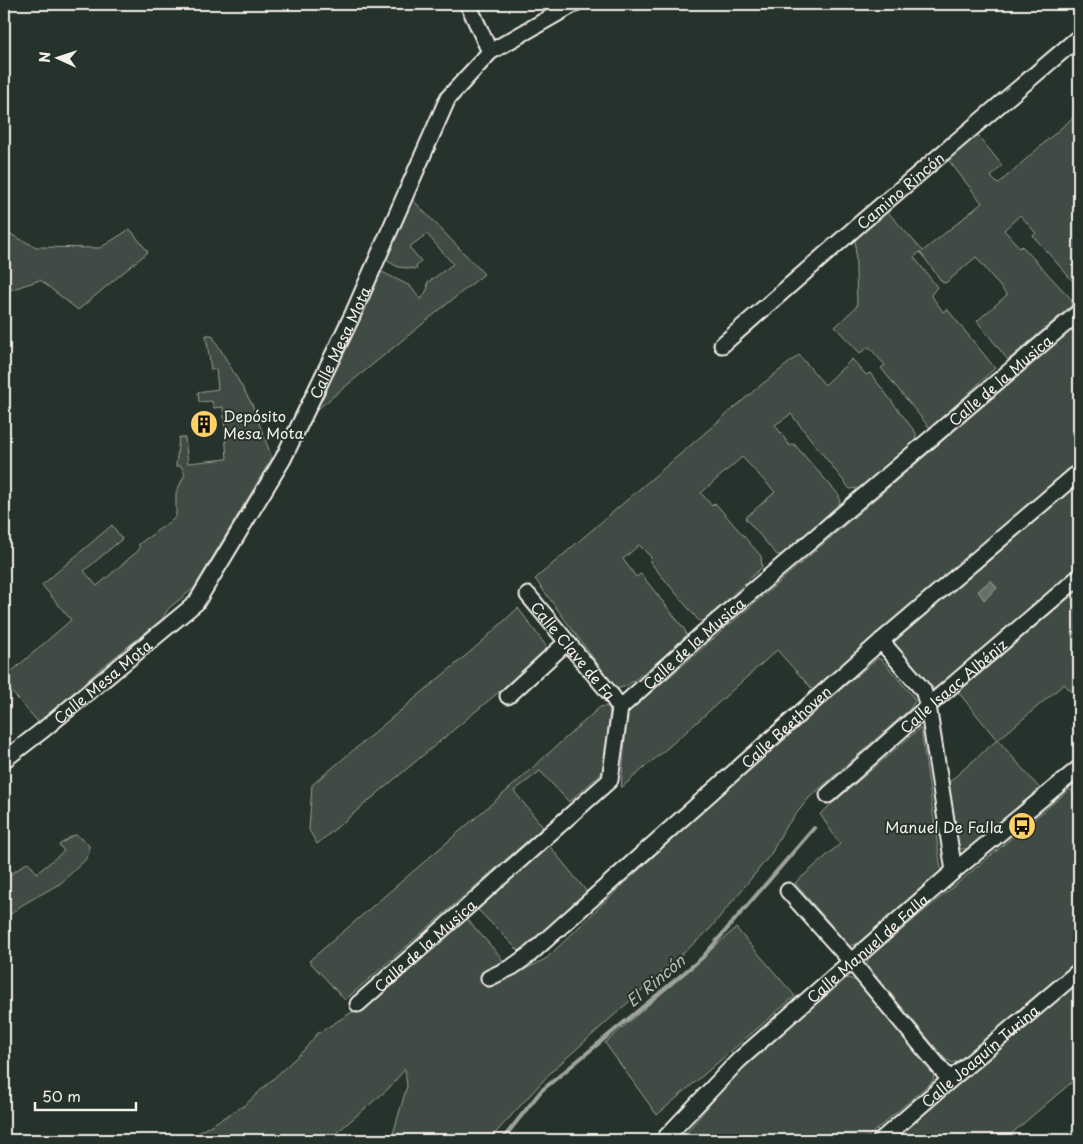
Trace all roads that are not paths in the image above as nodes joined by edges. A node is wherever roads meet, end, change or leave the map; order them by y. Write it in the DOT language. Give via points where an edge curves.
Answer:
graph roads {
  1 [pos="468,4"];
  2 [pos="574,4"];
  3 [pos="1079,37"];
  4 [pos="490,52"];
  5 [pos="1079,312"];
  6 [pos="722,345"];
  7 [pos="1079,472"];
  8 [pos="1079,577"];
  9 [pos="528,595"];
  10 [pos="881,641"];
  11 [pos="567,642"];
  12 [pos="508,696"];
  13 [pos="928,706"];
  14 [pos="620,708"];
  15 [pos="4,760"];
  16 [pos="1079,768"];
  17 [pos="828,795"];
  18 [pos="954,871"];
  19 [pos="788,891"];
  20 [pos="851,961"];
  21 [pos="1079,972"];
  22 [pos="489,978"];
  23 [pos="358,1004"];
  24 [pos="950,1080"];
  25 [pos="668,1139"];
  26 [pos="881,1140"];
  1 -- 4 [label="street"];
  2 -- 4 [label="street, Calle Mesa Mota"];
  3 -- 6 [label="street, Camino Rincón"];
  4 -- 15 [label="street, Calle Mesa Mota" via="448,98 352,316 283,459 196,603"];
  5 -- 14 [label="street, Calle de la Musica"];
  7 -- 10 [label="street, Calle Beethoven"];
  8 -- 13 [label="street, Calle Isaac Albéniz"];
  9 -- 11 [label="street, Calle Clave de Fa"];
  10 -- 13 [label="street" via="923,690"];
  10 -- 22 [label="street, Calle Beethoven" via="529,955"];
  11 -- 12 [label="street"];
  11 -- 14 [label="street, Calle Clave de Fa"];
  13 -- 17 [label="street, Calle Isaac Albéniz"];
  13 -- 18 [label="street"];
  14 -- 23 [label="street, Calle de la Musica" via="610,780"];
  16 -- 18 [label="street, Calle Manuel de Falla"];
  18 -- 20 [label="street, Calle Manuel de Falla"];
  19 -- 20 [label="street"];
  20 -- 24 [label="street"];
  20 -- 25 [label="street, Calle Manuel de Falla" via="739,1060"];
  21 -- 24 [label="street, Calle Joaquín Turina"];
  24 -- 26 [label="street, Calle Joaquín Turina"];
}
